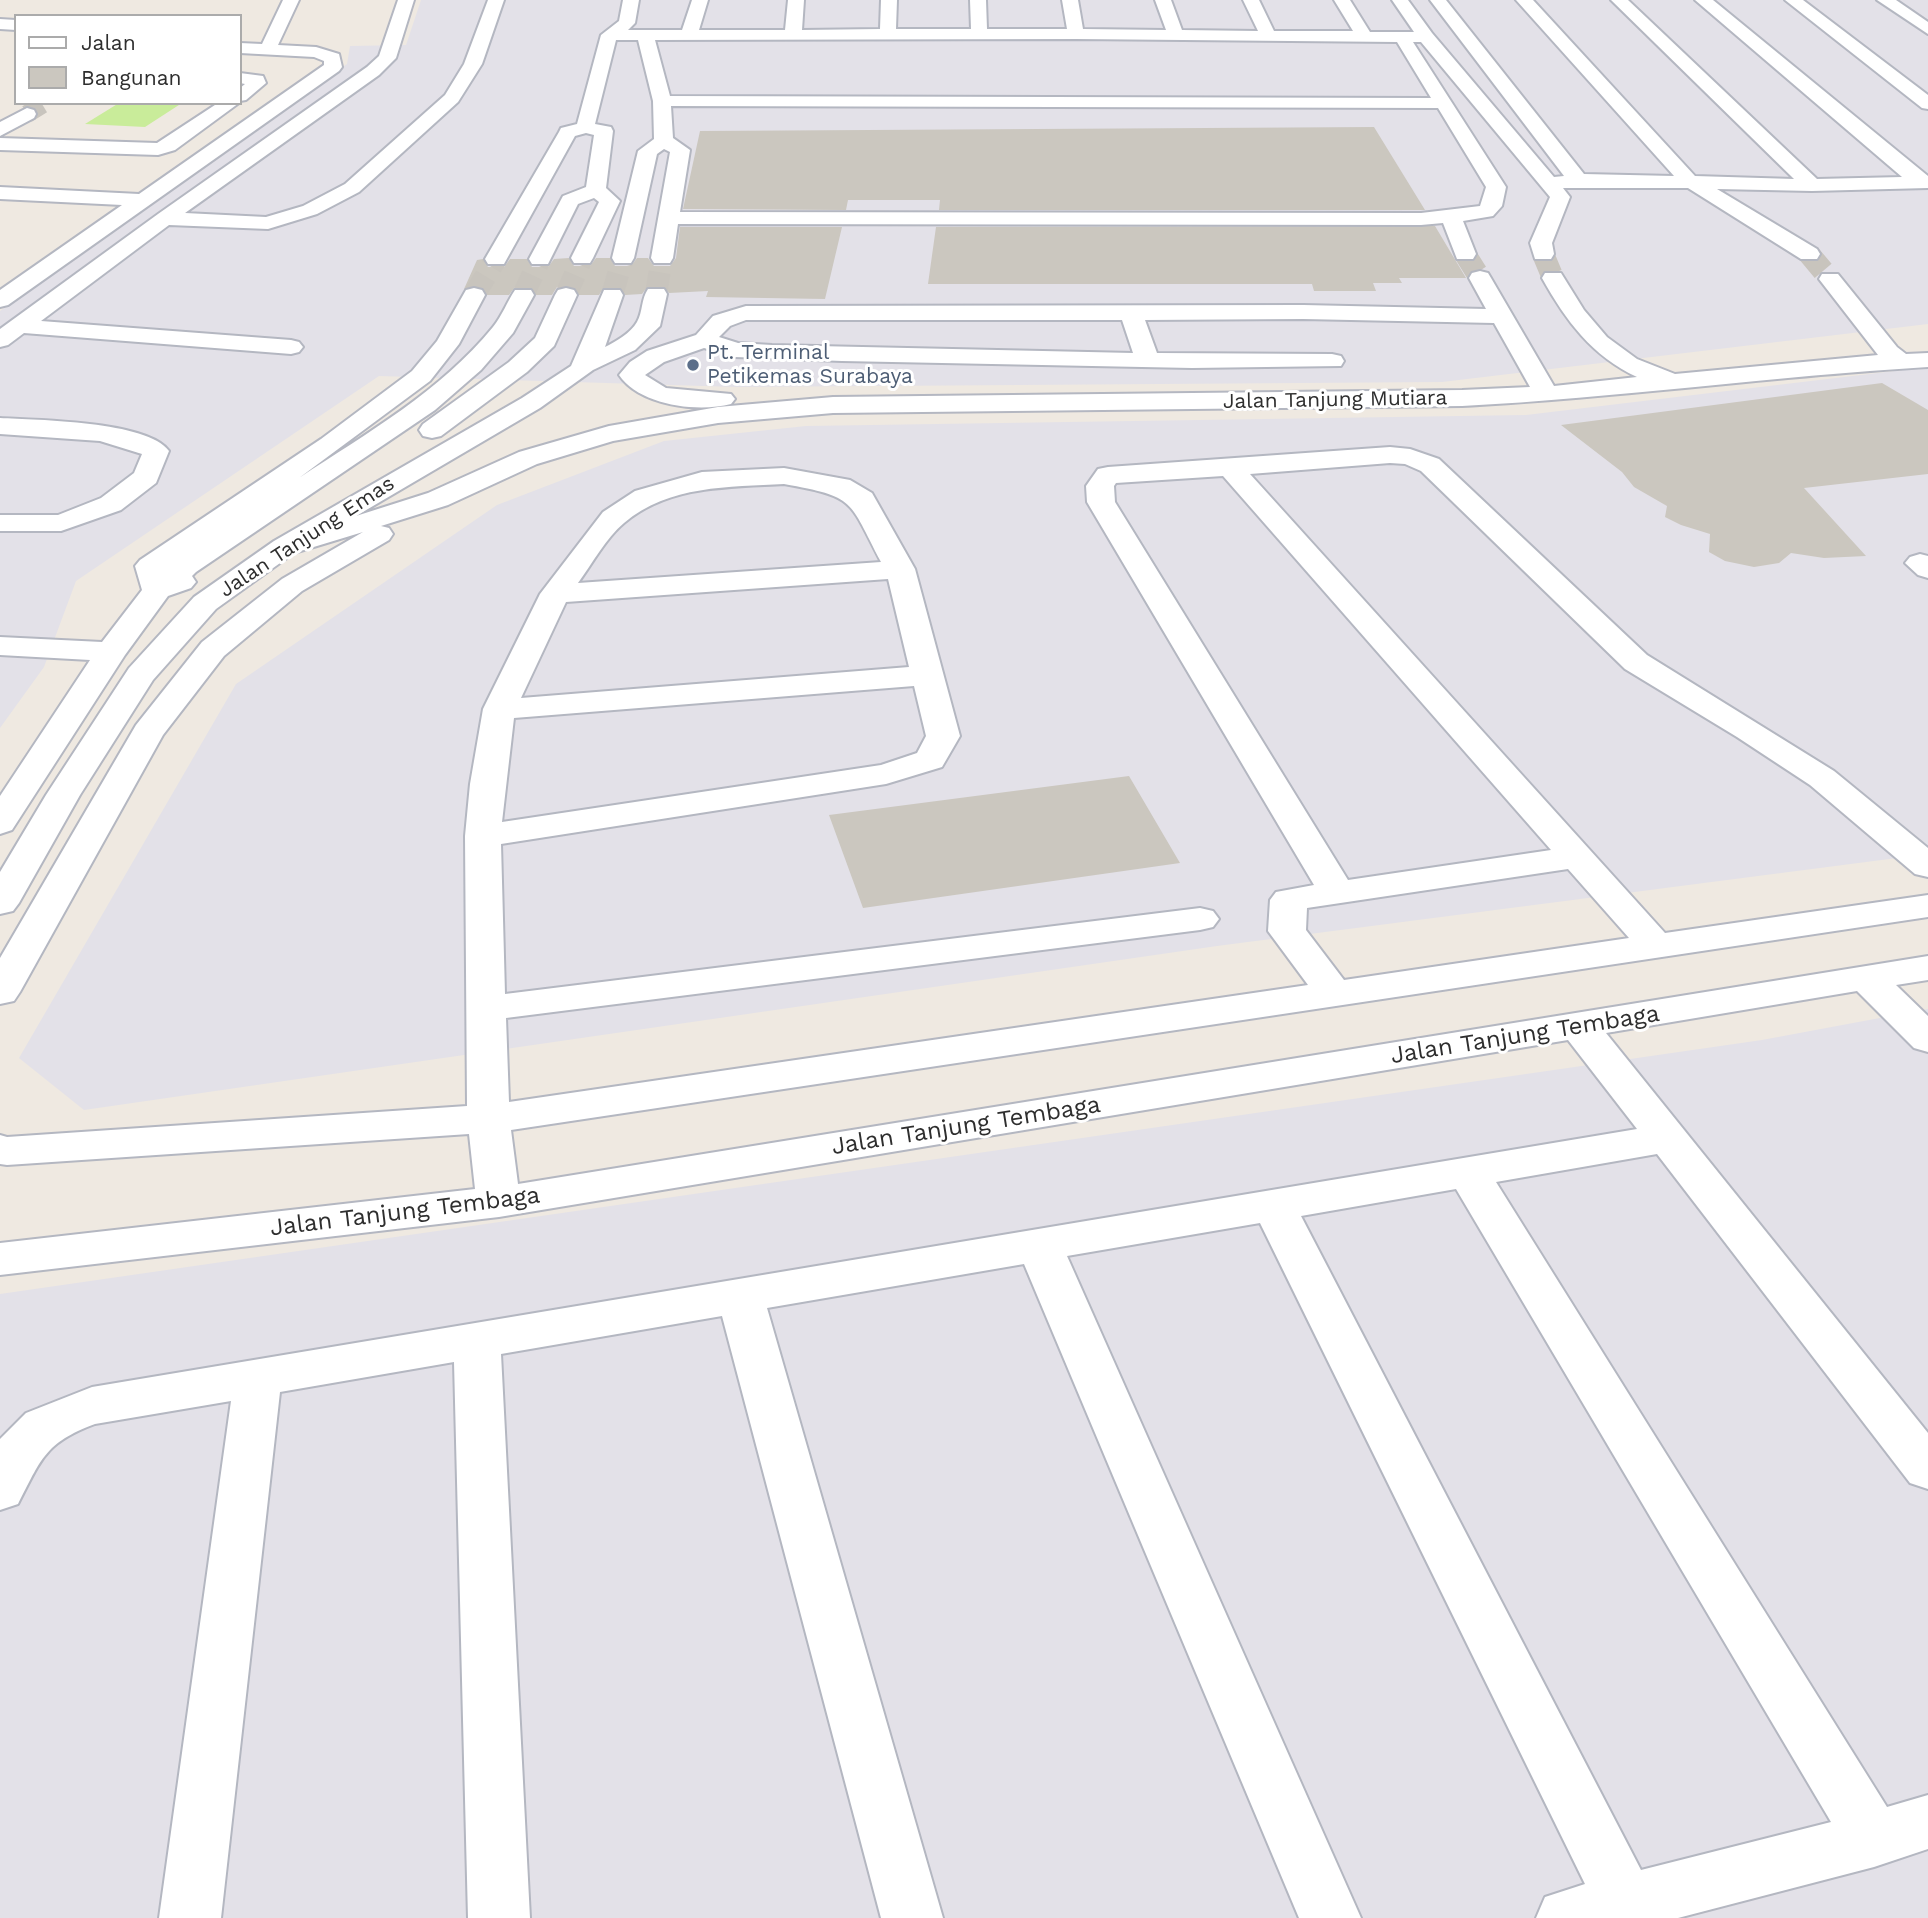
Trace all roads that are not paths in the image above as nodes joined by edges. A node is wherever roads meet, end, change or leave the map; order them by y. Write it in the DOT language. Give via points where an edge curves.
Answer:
graph roads {
  1 [pos="291,0"];
  2 [pos="406,0"];
  3 [pos="496,0"];
  4 [pos="631,0"];
  5 [pos="700,0"];
  6 [pos="796,0"];
  7 [pos="889,0"];
  8 [pos="978,0"];
  9 [pos="1070,0"];
  10 [pos="1163,0"];
  11 [pos="1251,0"];
  12 [pos="1342,0"];
  13 [pos="1400,0"];
  14 [pos="1438,0"];
  15 [pos="1524,0"];
  16 [pos="1619,0"];
  17 [pos="1703,0"];
  18 [pos="1793,0"];
  19 [pos="1885,0"];
  20 [pos="627,23"];
  21 [pos="1928,29"];
  22 [pos="1076,34"];
  23 [pos="609,35"];
  24 [pos="645,35"];
  25 [pos="689,35"];
  26 [pos="793,35"];
  27 [pos="888,35"];
  28 [pos="979,35"];
  29 [pos="1176,35"];
  30 [pos="1268,35"];
  31 [pos="1364,36"];
  32 [pos="1402,37"];
  33 [pos="1426,37"];
  34 [pos="242,48"];
  35 [pos="267,49"];
  36 [pos="242,78"];
  37 [pos="242,94"];
  38 [pos="663,100"];
  39 [pos="1441,103"];
  40 [pos="1928,104"];
  41 [pos="227,105"];
  42 [pos="27,114"];
  43 [pos="211,117"];
  44 [pos="256,119"];
  45 [pos="585,127"];
  46 [pos="0,130"];
  47 [pos="664,141"];
  48 [pos="0,144"];
  49 [pos="1578,180"];
  50 [pos="1688,180"];
  51 [pos="1924,182"];
  52 [pos="1549,184"];
  53 [pos="1812,185"];
  54 [pos="596,190"];
  55 [pos="0,193"];
  56 [pos="142,200"];
  57 [pos="1451,217"];
  58 [pos="165,218"];
  59 [pos="669,218"];
  60 [pos="1465,254"];
  61 [pos="1543,254"];
  62 [pos="1809,254"];
  63 [pos="582,258"];
  64 [pos="624,258"];
  65 [pos="662,258"];
  66 [pos="496,259"];
  67 [pos="540,259"];
  68 [pos="1480,278"];
  69 [pos="1553,278"];
  70 [pos="1830,279"];
  71 [pos="1287,286"];
  72 [pos="656,294"];
  73 [pos="474,295"];
  74 [pos="523,295"];
  75 [pos="566,295"];
  76 [pos="612,295"];
  77 [pos="0,300"];
  78 [pos="1157,313"];
  79 [pos="1502,316"];
  80 [pos="1134,324"];
  81 [pos="20,326"];
  82 [pos="1074,336"];
  83 [pos="1099,336"];
  84 [pos="1319,336"];
  85 [pos="1010,337"];
  86 [pos="0,340"];
  87 [pos="705,340"];
  88 [pos="1928,346"];
  89 [pos="291,347"];
  90 [pos="1169,350"];
  91 [pos="1896,358"];
  92 [pos="1148,360"];
  93 [pos="1928,360"];
  94 [pos="880,364"];
  95 [pos="581,370"];
  96 [pos="739,370"];
  97 [pos="1680,382"];
  98 [pos="1546,394"];
  99 [pos="1343,401"];
  100 [pos="876,404"];
  101 [pos="832,405"];
  102 [pos="0,426"];
  103 [pos="1230,467"];
  104 [pos="438,499"];
  105 [pos="0,523"];
  106 [pos="284,547"];
  107 [pos="900,569"];
  108 [pos="158,590"];
  109 [pos="555,594"];
  110 [pos="0,646"];
  111 [pos="111,652"];
  112 [pos="927,675"];
  113 [pos="499,709"];
  114 [pos="0,823"];
  115 [pos="484,836"];
  116 [pos="1577,857"];
  117 [pos="1928,866"];
  118 [pos="1337,892"];
  119 [pos="0,903"];
  120 [pos="1928,906"];
  121 [pos="1200,919"];
  122 [pos="1658,948"];
  123 [pos="1928,968"];
  124 [pos="1867,979"];
  125 [pos="0,992"];
  126 [pos="1335,995"];
  127 [pos="488,1008"];
  128 [pos="1579,1026"];
  129 [pos="1928,1039"];
  130 [pos="488,1119"];
  131 [pos="1667,1139"];
  132 [pos="0,1149"];
  133 [pos="1468,1172"];
  134 [pos="499,1202"];
  135 [pos="1273,1205"];
  136 [pos="1039,1245"];
  137 [pos="0,1259"];
  138 [pos="740,1295"];
  139 [pos="477,1340"];
  140 [pos="258,1377"];
  141 [pos="1928,1469"];
  142 [pos="0,1490"];
  143 [pos="1901,1830"];
  144 [pos="1626,1903"];
  145 [pos="190,1918"];
  146 [pos="499,1918"];
  147 [pos="912,1918"];
  148 [pos="1330,1918"];
  149 [pos="1567,1918"];
  1 -- 35 [label="lane"];
  2 -- 58 [label="lane" via="387,58 380,65"];
  3 -- 58 [label="lane" via="473,64 452,98 352,188 310,210 268,223"];
  4 -- 20 [label="lane"];
  5 -- 25 [label="lane"];
  6 -- 26 [label="lane"];
  7 -- 27 [label="lane"];
  8 -- 28 [label="lane"];
  9 -- 22 [label="lane"];
  10 -- 29 [label="lane"];
  11 -- 30 [label="lane"];
  12 -- 31 [label="lane"];
  13 -- 33 [label="lane"];
  14 -- 49 [label="lane"];
  15 -- 50 [label="lane"];
  16 -- 53 [label="lane"];
  17 -- 51 [label="lane"];
  18 -- 40 [label="lane"];
  19 -- 21 [label="lane"];
  20 -- 23 [label="lane"];
  20 -- 24 [label="lane"];
  22 -- 28 [label="lane"];
  22 -- 29 [label="lane"];
  23 -- 24 [label="lane"];
  23 -- 45 [label="lane"];
  24 -- 25 [label="lane"];
  24 -- 38 [label="lane"];
  25 -- 26 [label="lane"];
  26 -- 27 [label="lane"];
  27 -- 28 [label="lane"];
  29 -- 30 [label="lane"];
  30 -- 31 [label="lane"];
  31 -- 32 [label="lane"];
  32 -- 33 [label="lane"];
  32 -- 39 [label="lane"];
  33 -- 52 [label="lane"];
  34 -- 35 [label="lane"];
  35 -- 44 [label="lane" via="316,52 333,58 333,67"];
  36 -- 37 [label="lane" via="257,80"];
  38 -- 39 [label="lane"];
  38 -- 47 [label="lane"];
  39 -- 57 [label="lane" via="1496,187 1486,212"];
  41 -- 43 [label="lane"];
  42 -- 46 [label="lane"];
  43 -- 44 [label="lane"];
  43 -- 48 [label="lane" via="158,149"];
  44 -- 56 [label="lane"];
  45 -- 54 [label="lane" via="604,131"];
  45 -- 66 [label="lane" via="568,132"];
  47 -- 59 [label="lane" via="680,150"];
  47 -- 64 [label="lane" via="648,151"];
  49 -- 50 [label="lane"];
  49 -- 52 [label="lane"];
  50 -- 53 [label="lane"];
  50 -- 62 [label="lane"];
  51 -- 53 [label="lane"];
  52 -- 61 [label="lane" via="1560,197 1541,243"];
  54 -- 63 [label="lane" via="610,201"];
  54 -- 67 [label="lane" via="570,200"];
  55 -- 56 [label="lane"];
  56 -- 77 [label="lane"];
  57 -- 59 [label="lane"];
  57 -- 60 [label="lane"];
  58 -- 81 [label="lane"];
  59 -- 65 [label="lane"];
  68 -- 79 [label="lane"];
  69 -- 97 [label="lane" via="1568,306 1606,351 1644,373"];
  70 -- 91 [label="lane"];
  71 -- 84 [label="lane" via="1289,297"];
  72 -- 95 [label="lane, Jalan Tanjung Emas" via="648,326 627,345"];
  73 -- 108 [label="lane" via="447,344 421,376 150,566"];
  74 -- 108 [label="lane" via="505,328 426,405 186,566"];
  75 -- 108 [label="lane, Jalan Tanjung Emas" via="545,341 455,413 222,567"];
  76 -- 95 [label="lane"];
  78 -- 80 [label="lane"];
  78 -- 84 [label="lane"];
  78 -- 90 [label="lane"];
  79 -- 84 [label="lane"];
  79 -- 98 [label="lane"];
  80 -- 83 [label="lane"];
  80 -- 85 [label="lane"];
  80 -- 92 [label="lane"];
  81 -- 86 [label="lane"];
  81 -- 89 [label="lane"];
  82 -- 85 [label="lane"];
  84 -- 90 [label="lane"];
  84 -- 99 [label="lane"];
  85 -- 87 [label="lane" via="746,313 720,319"];
  85 -- 92 [label="lane"];
  85 -- 94 [label="lane"];
  87 -- 94 [label="lane" via="735,351"];
  87 -- 101 [label="lane, Jalan Tanjung Mutiara" via="663,353 640,364 631,375 639,388 666,396"];
  88 -- 91 [label="lane, Jalan Tanjung Mutiara"];
  90 -- 92 [label="lane"];
  91 -- 93 [label="lane, Jalan Tanjung Mutiara"];
  91 -- 97 [label="lane, Jalan Tanjung Mutiara"];
  94 -- 96 [label="lane"];
  94 -- 100 [label="lane"];
  95 -- 106 [label="lane, Jalan Tanjung Emas"];
  97 -- 98 [label="lane, Jalan Tanjung Mutiara"];
  98 -- 99 [label="lane, Jalan Tanjung Mutiara"];
  99 -- 100 [label="lane, Jalan Tanjung Mutiara"];
  100 -- 101 [label="lane, Jalan Tanjung Mutiara"];
  101 -- 104 [label="lane, Jalan Tanjung Mutiara" via="718,415 609,435 528,458"];
  102 -- 105 [label="lane" via="110,435 138,441 156,451 146,477 111,504 61,523"];
  103 -- 116 [label="lane"];
  103 -- 117 [label="lane" via="1390,455 1430,466 1636,662 1822,778"];
  103 -- 118 [label="lane" via="1108,475 1100,486 1101,502"];
  104 -- 106 [label="lane, Jalan Tanjung Mutiara"];
  104 -- 125 [label="lane" via="292,584 212,649 148,732"];
  106 -- 119 [label="lane, Jalan Tanjung Emas" via="205,603 140,675"];
  107 -- 109 [label="lane"];
  107 -- 109 [label="lane" via="862,499 841,486 784,476 702,480 645,497 613,518"];
  107 -- 112 [label="lane"];
  108 -- 111 [label="lane"];
  109 -- 113 [label="lane"];
  110 -- 111 [label="lane"];
  111 -- 114 [label="lane"];
  112 -- 113 [label="lane"];
  112 -- 115 [label="lane" via="943,736 930,760 886,774"];
  113 -- 115 [label="lane"];
  115 -- 127 [label="lane"];
  116 -- 118 [label="lane"];
  116 -- 122 [label="lane"];
  118 -- 126 [label="lane" via="1289,900 1287,915 1287,931"];
  120 -- 122 [label="lane"];
  121 -- 127 [label="lane"];
  122 -- 126 [label="lane"];
  123 -- 124 [label="lane, Jalan Tanjung Tembaga"];
  124 -- 128 [label="lane, Jalan Tanjung Tembaga"];
  124 -- 129 [label="lane"];
  126 -- 130 [label="lane"];
  127 -- 130 [label="lane"];
  128 -- 131 [label="lane"];
  128 -- 134 [label="lane, Jalan Tanjung Tembaga"];
  130 -- 132 [label="lane"];
  130 -- 134 [label="lane"];
  131 -- 133 [label="lane"];
  131 -- 141 [label="lane"];
  133 -- 135 [label="lane"];
  133 -- 143 [label="lane"];
  134 -- 137 [label="lane, Jalan Tanjung Tembaga"];
  135 -- 136 [label="lane"];
  135 -- 144 [label="lane"];
  136 -- 138 [label="lane"];
  136 -- 148 [label="lane"];
  138 -- 139 [label="lane"];
  138 -- 147 [label="lane"];
  139 -- 140 [label="lane"];
  139 -- 146 [label="lane"];
  140 -- 142 [label="lane" via="92,1406 60,1416 19,1447"];
  140 -- 145 [label="lane"];
  143 -- 144 [label="lane"];
  144 -- 149 [label="lane"];
}
